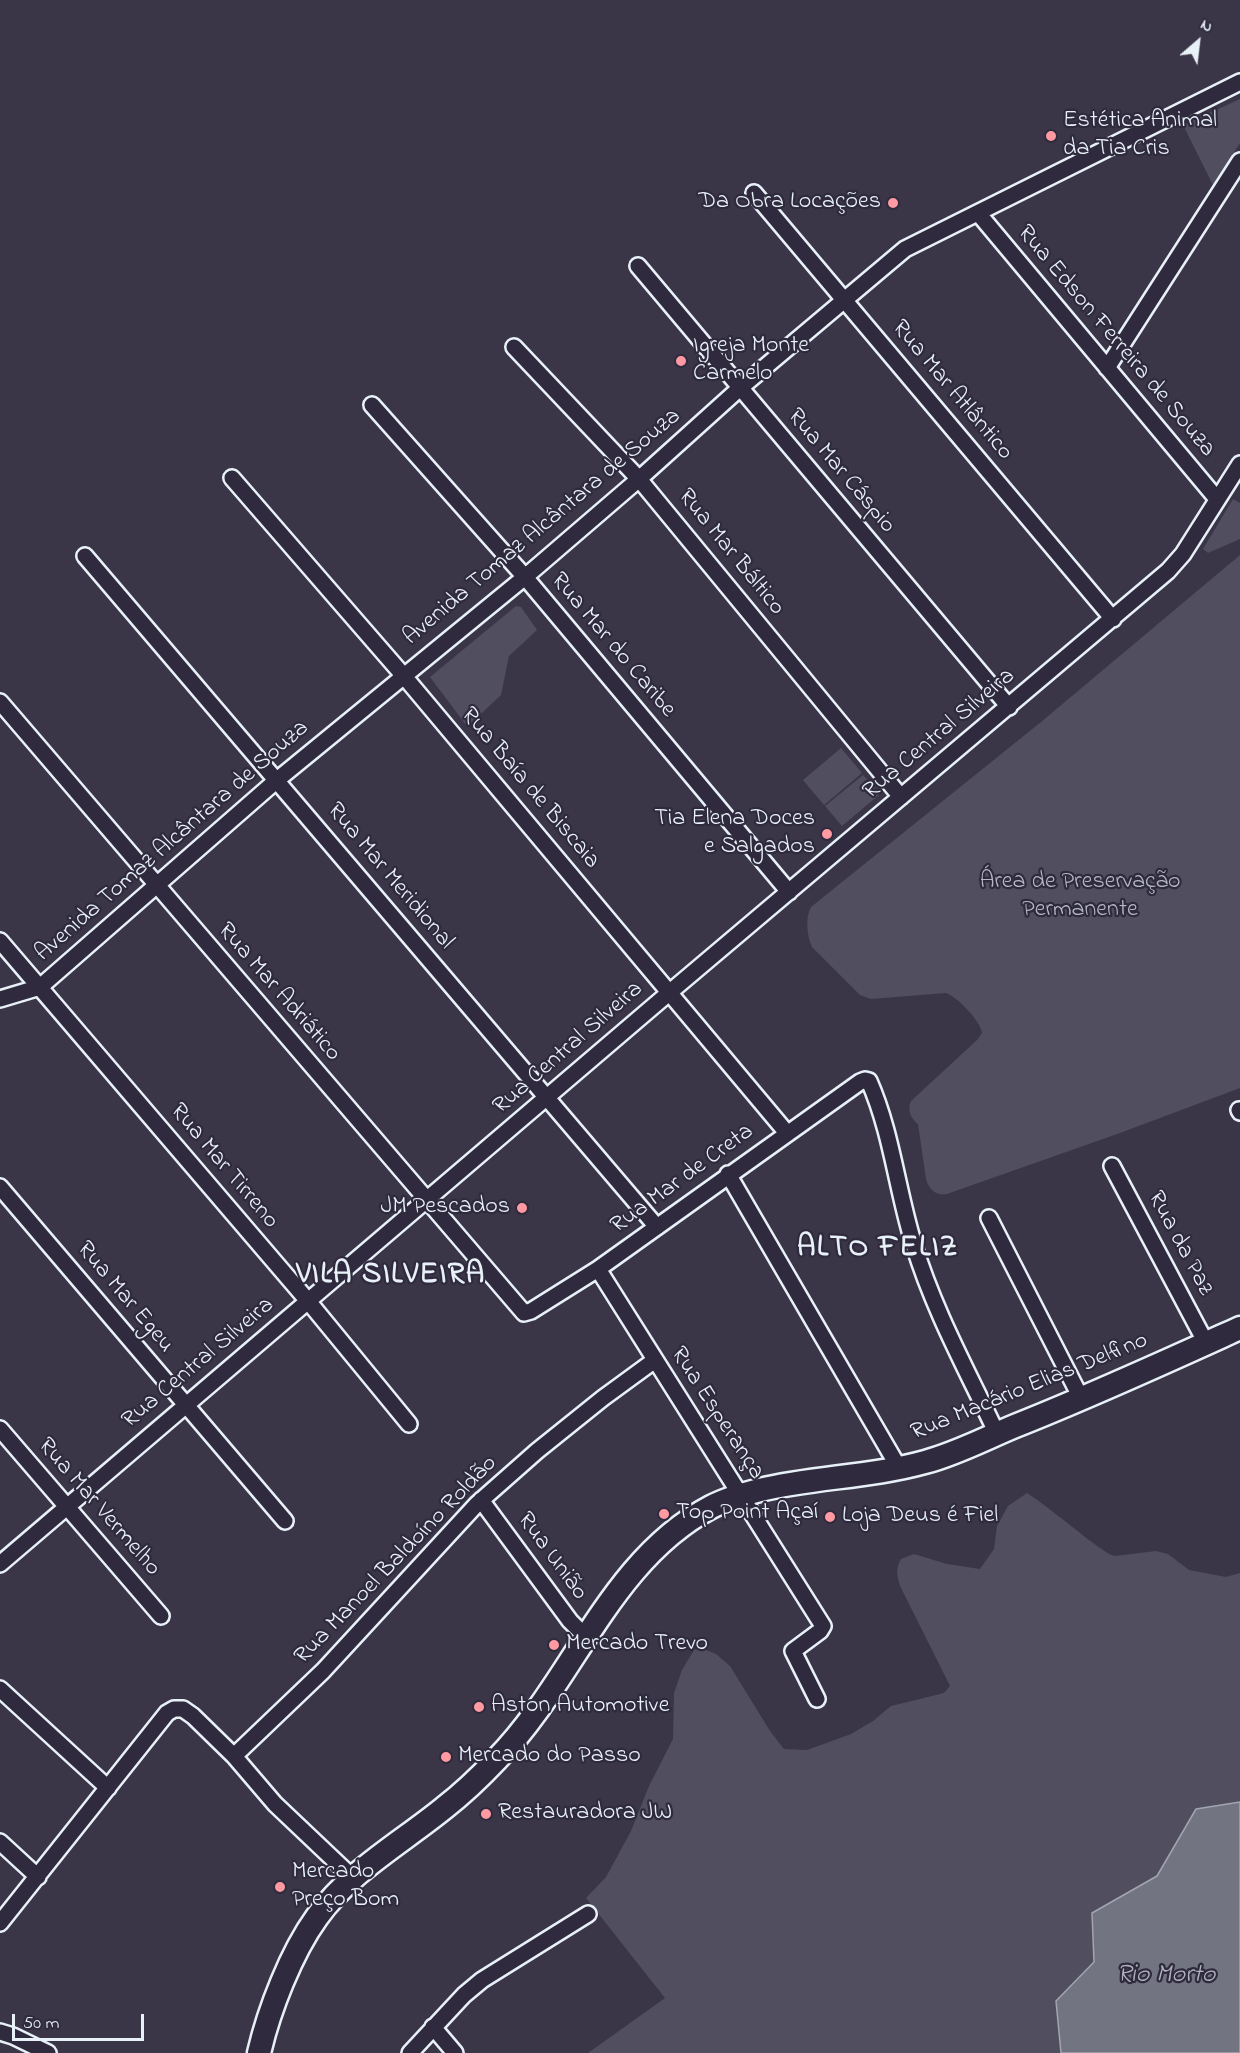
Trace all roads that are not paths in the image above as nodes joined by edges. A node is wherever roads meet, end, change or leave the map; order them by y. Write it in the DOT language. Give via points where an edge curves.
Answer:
graph roads {
  1 [pos="1240,82"];
  2 [pos="1240,161"];
  3 [pos="754,193"];
  4 [pos="978,213"];
  5 [pos="638,267"];
  6 [pos="844,300"];
  7 [pos="514,347"];
  8 [pos="1107,368"];
  9 [pos="740,388"];
  10 [pos="372,405"];
  11 [pos="1240,464"];
  12 [pos="232,478"];
  13 [pos="639,479"];
  14 [pos="1217,499"];
  15 [pos="85,555"];
  16 [pos="525,577"];
  17 [pos="1113,619"];
  18 [pos="403,675"];
  19 [pos="0,702"];
  20 [pos="1009,707"];
  21 [pos="278,780"];
  22 [pos="901,797"];
  23 [pos="157,886"];
  24 [pos="789,892"];
  25 [pos="0,941"];
  26 [pos="40,987"];
  27 [pos="670,992"];
  28 [pos="0,999"];
  29 [pos="547,1098"];
  30 [pos="787,1133"];
  31 [pos="1112,1166"];
  32 [pos="728,1174"];
  33 [pos="0,1187"];
  34 [pos="426,1201"];
  35 [pos="989,1218"];
  36 [pos="657,1227"];
  37 [pos="598,1269"];
  38 [pos="308,1301"];
  39 [pos="524,1313"];
  40 [pos="1240,1328"];
  41 [pos="1206,1343"];
  42 [pos="655,1360"];
  43 [pos="1082,1400"];
  44 [pos="185,1405"];
  45 [pos="409,1424"];
  46 [pos="0,1429"];
  47 [pos="998,1434"];
  48 [pos="899,1468"];
  49 [pos="742,1495"];
  50 [pos="481,1500"];
  51 [pos="66,1506"];
  52 [pos="285,1521"];
  53 [pos="0,1564"];
  54 [pos="161,1616"];
  55 [pos="587,1638"];
  56 [pos="0,1689"];
  57 [pos="817,1699"];
  58 [pos="234,1756"];
  59 [pos="108,1788"];
  60 [pos="0,1842"];
  61 [pos="38,1877"];
  62 [pos="352,1877"];
  63 [pos="588,1914"];
  64 [pos="0,1923"];
  65 [pos="433,2027"];
  66 [pos="0,2032"];
  67 [pos="48,2053"];
  68 [pos="259,2053"];
  69 [pos="410,2053"];
  70 [pos="455,2053"];
  1 -- 4 [label="street, Avenida Tomaz Alcântara de Souza"];
  2 -- 8 [label="street"];
  3 -- 6 [label="street, Rua Mar Atlântico"];
  4 -- 6 [label="street, Avenida Tomaz Alcântara de Souza" via="905,249"];
  4 -- 8 [label="street, Rua Edson Ferreira de Souza"];
  5 -- 9 [label="street, Rua Mar Cáspio"];
  6 -- 9 [label="street, Avenida Tomaz Alcântara de Souza"];
  6 -- 17 [label="street, Rua Mar Atlântico"];
  7 -- 13 [label="street, Rua Mar Báltico"];
  8 -- 14 [label="street, Rua Edson Ferreira de Souza"];
  9 -- 13 [label="street, Avenida Tomaz Alcântara de Souza"];
  9 -- 20 [label="street, Rua Mar Cáspio"];
  10 -- 16 [label="street, Rua Mar do Caribe"];
  11 -- 14 [label="street, Rua Central Silveira"];
  12 -- 18 [label="street, Rua Baía de Biscaia"];
  13 -- 16 [label="street, Avenida Tomaz Alcântara de Souza"];
  13 -- 22 [label="street, Rua Mar Báltico"];
  14 -- 17 [label="street, Rua Central Silveira" via="1183,554"];
  15 -- 21 [label="street, Rua Mar Meridional"];
  16 -- 18 [label="street, Avenida Tomaz Alcântara de Souza"];
  16 -- 24 [label="street, Rua Mar do Caribe"];
  17 -- 20 [label="street, Rua Central Silveira"];
  18 -- 21 [label="street, Avenida Tomaz Alcântara de Souza"];
  18 -- 27 [label="street, Rua Baía de Biscaia"];
  19 -- 23 [label="street, Rua Mar Adriático"];
  20 -- 22 [label="street, Rua Central Silveira"];
  21 -- 23 [label="street, Avenida Tomaz Alcântara de Souza"];
  21 -- 29 [label="street, Rua Mar Meridional"];
  22 -- 24 [label="street, Rua Central Silveira"];
  23 -- 26 [label="street, Avenida Tomaz Alcântara de Souza"];
  23 -- 34 [label="street, Rua Mar Adriático"];
  24 -- 27 [label="street, Rua Central Silveira"];
  25 -- 26 [label="street, Rua Mar Tirreno"];
  26 -- 28 [label="street, Avenida Tomaz Alcântara de Souza"];
  26 -- 38 [label="street, Rua Mar Tirreno"];
  27 -- 29 [label="street, Rua Central Silveira"];
  27 -- 30 [label="street, Rua Baía de Biscaia"];
  29 -- 34 [label="street, Rua Central Silveira"];
  29 -- 36 [label="street, Rua Mar Meridional"];
  30 -- 32 [label="street, Rua Mar de Creta"];
  30 -- 47 [label="street, Rua Mar de Creta" via="867,1080 887,1131 920,1264 941,1317"];
  31 -- 41 [label="street, Rua da Paz"];
  32 -- 36 [label="street, Rua Mar de Creta"];
  32 -- 48 [label="street"];
  33 -- 44 [label="street, Rua Mar Egeu"];
  34 -- 38 [label="street, Rua Central Silveira"];
  34 -- 39 [label="street, Rua Mar Adriático"];
  35 -- 43 [label="street"];
  36 -- 37 [label="street, Rua Mar de Creta"];
  37 -- 39 [label="street, Rua Mar de Creta"];
  37 -- 42 [label="street, Rua Esperança"];
  38 -- 44 [label="street, Rua Central Silveira"];
  38 -- 45 [label="street, Rua Mar Tirreno"];
  40 -- 41 [label="main road, Rua Macário Elias Delfino"];
  41 -- 43 [label="main road, Rua Macário Elias Delfino"];
  42 -- 49 [label="street, Rua Esperança"];
  42 -- 50 [label="street, Rua Manoel Baldoíno Roldão"];
  43 -- 47 [label="main road, Rua Macário Elias Delfino"];
  44 -- 51 [label="street, Rua Central Silveira"];
  44 -- 52 [label="street, Rua Mar Egeu"];
  46 -- 51 [label="street, Rua Mar Vermelho"];
  47 -- 48 [label="main road, Rua Macário Elias Delfino"];
  48 -- 49 [label="main road, Rua Macário Elias Delfino" via="776,1486"];
  49 -- 55 [label="main road, Rua Macário Elias Delfino" via="715,1504 692,1518 649,1552"];
  49 -- 57 [label="street, Rua Esperança" via="823,1626 794,1651"];
  50 -- 55 [label="street, Rua União" via="570,1621"];
  50 -- 58 [label="street, Rua Manoel Baldoíno Roldão" via="323,1671"];
  51 -- 53 [label="street, Rua Central Silveira"];
  51 -- 54 [label="street, Rua Mar Vermelho"];
  55 -- 62 [label="main road, Rua Macário Elias Delfino" via="498,1759 445,1808"];
  56 -- 59 [label="street"];
  58 -- 59 [label="street" via="193,1716 174,1708"];
  58 -- 62 [label="street" via="275,1804"];
  59 -- 61 [label="street"];
  60 -- 61 [label="street"];
  61 -- 64 [label="street"];
  62 -- 68 [label="main road, Rua Macário Elias Delfino" via="305,1936 283,1981"];
  63 -- 65 [label="street" via="482,1980"];
  65 -- 69 [label="street"];
  65 -- 70 [label="street"];
  66 -- 67 [label="street"];
}
